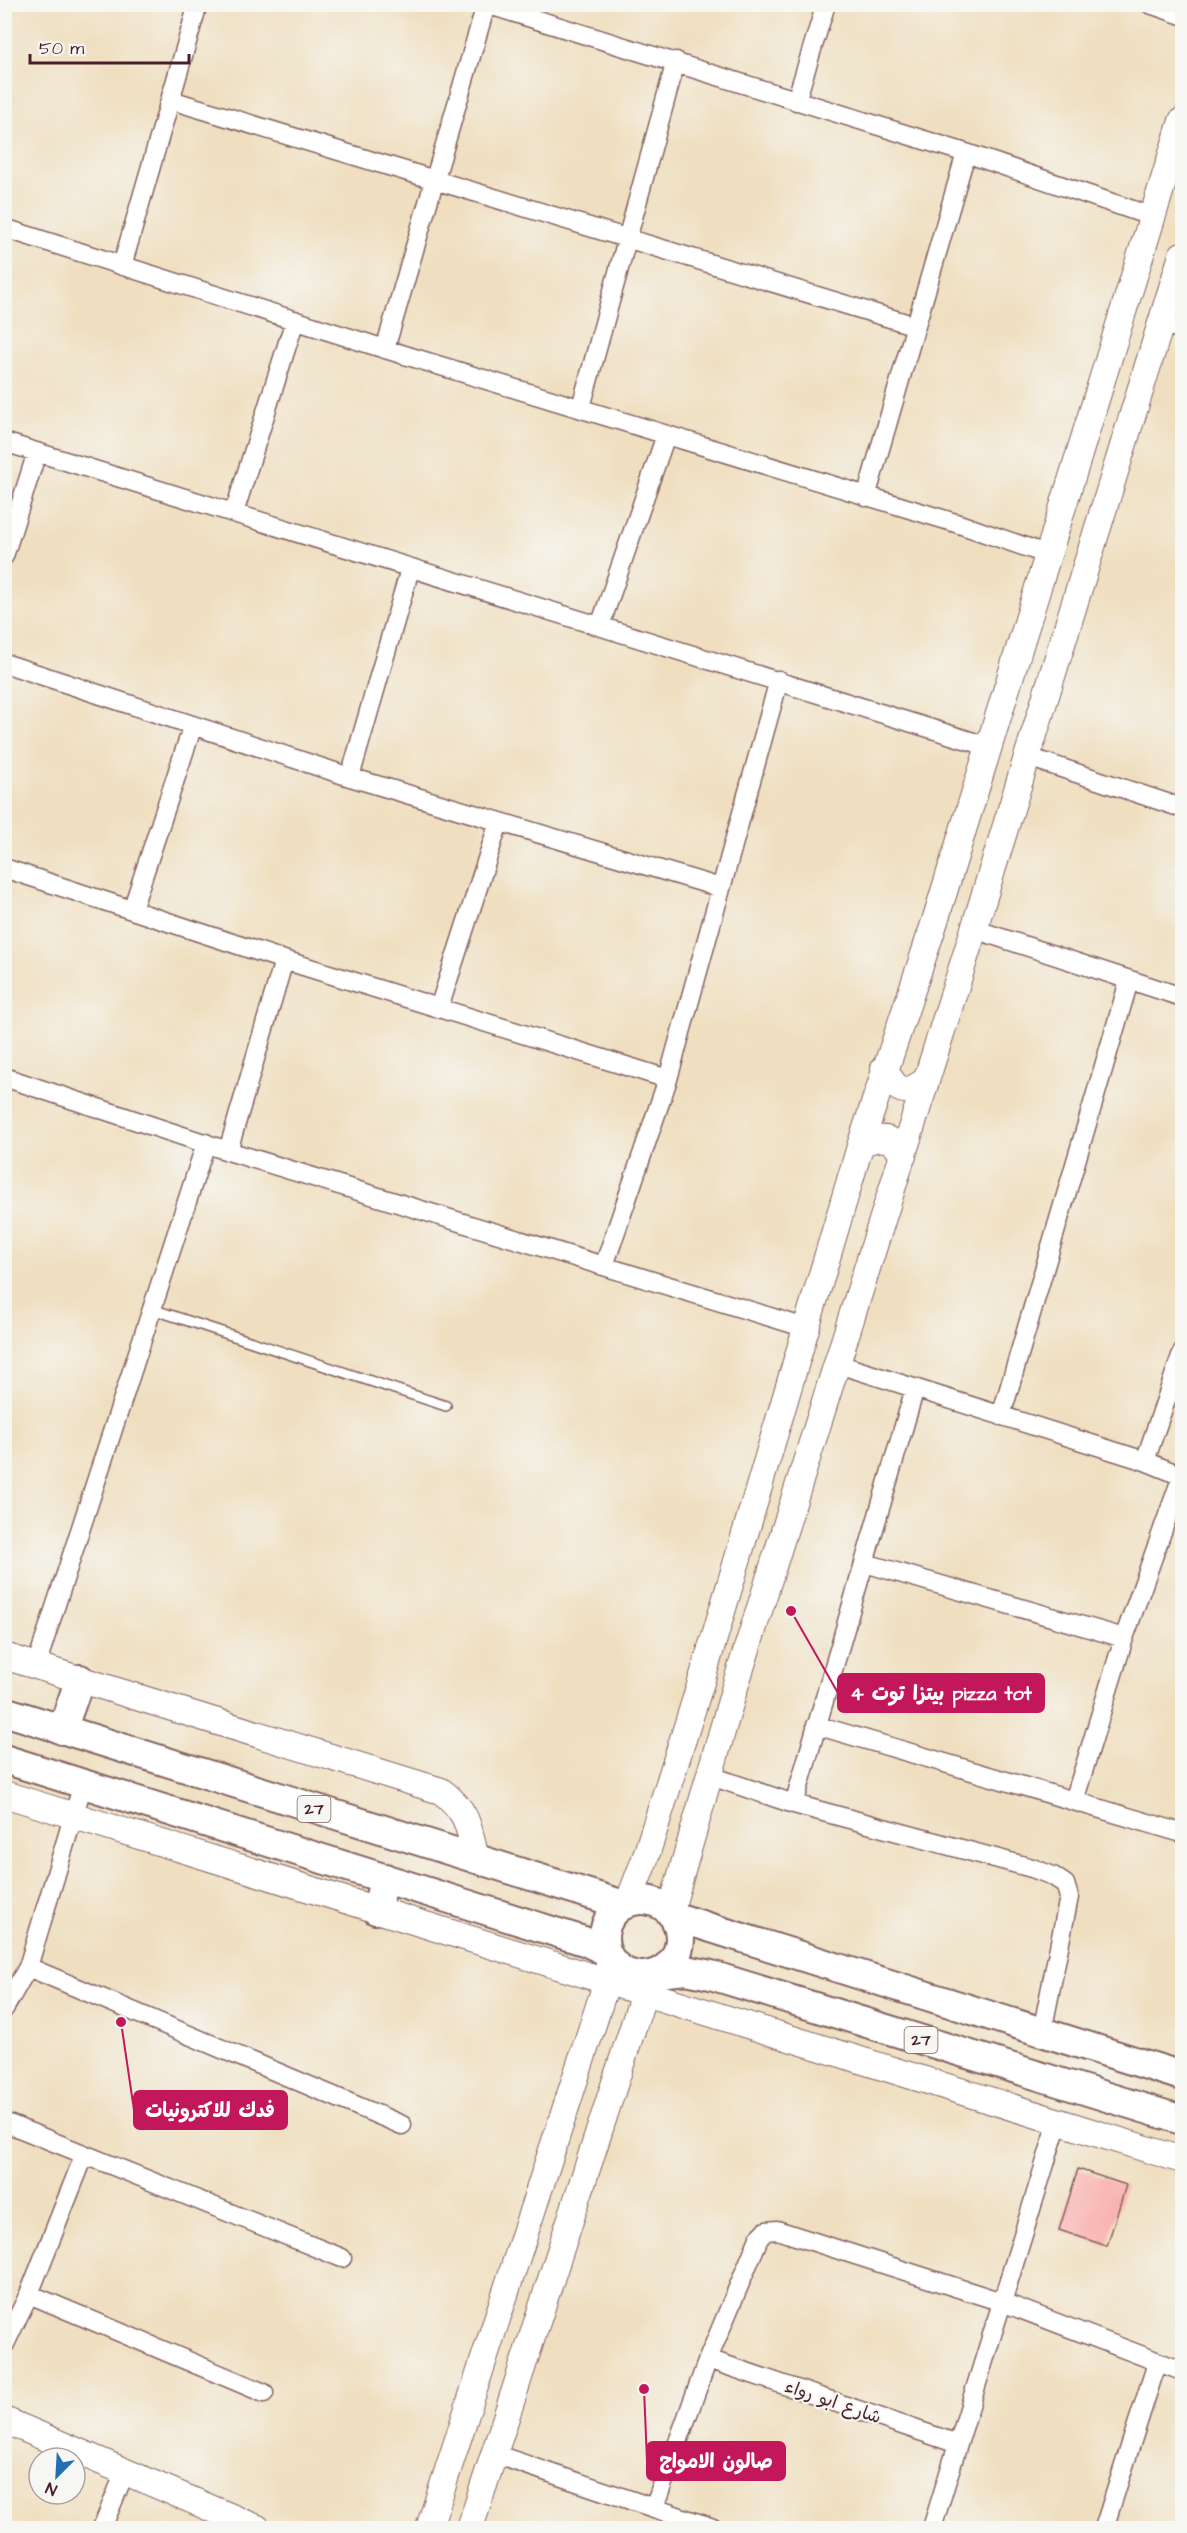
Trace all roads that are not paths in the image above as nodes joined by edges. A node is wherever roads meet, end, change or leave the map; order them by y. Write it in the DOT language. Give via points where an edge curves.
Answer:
graph roads {
  1 [pos="198,4"];
  2 [pos="826,4"];
  3 [pos="1150,4"];
  4 [pos="486,5"];
  5 [pos="1182,15"];
  6 [pos="676,62"];
  7 [pos="171,100"];
  8 [pos="796,101"];
  9 [pos="1182,121"];
  10 [pos="966,153"];
  11 [pos="435,180"];
  12 [pos="1153,217"];
  13 [pos="4,228"];
  14 [pos="628,237"];
  15 [pos="1182,255"];
  16 [pos="122,266"];
  17 [pos="295,320"];
  18 [pos="916,326"];
  19 [pos="1172,326"];
  20 [pos="385,349"];
  21 [pos="1102,381"];
  22 [pos="1140,390"];
  23 [pos="580,407"];
  24 [pos="666,435"];
  25 [pos="4,442"];
  26 [pos="37,452"];
  27 [pos="866,497"];
  28 [pos="234,513"];
  29 [pos="1049,555"];
  30 [pos="4,556"];
  31 [pos="410,569"];
  32 [pos="600,626"];
  33 [pos="4,663"];
  34 [pos="779,680"];
  35 [pos="193,725"];
  36 [pos="990,747"];
  37 [pos="1028,757"];
  38 [pos="350,777"];
  39 [pos="1182,808"];
  40 [pos="498,822"];
  41 [pos="4,868"];
  42 [pos="721,888"];
  43 [pos="132,910"];
  44 [pos="974,929"];
  45 [pos="284,960"];
  46 [pos="1130,981"];
  47 [pos="1182,997"];
  48 [pos="440,1008"];
  49 [pos="884,1068"];
  50 [pos="4,1077"];
  51 [pos="668,1079"];
  52 [pos="927,1080"];
  53 [pos="207,1143"];
  54 [pos="861,1143"];
  55 [pos="228,1151"];
  56 [pos="903,1156"];
  57 [pos="604,1266"];
  58 [pos="152,1309"];
  59 [pos="806,1328"];
  60 [pos="1182,1353"];
  61 [pos="838,1364"];
  62 [pos="915,1388"];
  63 [pos="446,1406"];
  64 [pos="1001,1416"];
  65 [pos="1145,1461"];
  66 [pos="1182,1476"];
  67 [pos="865,1563"];
  68 [pos="1124,1638"];
  69 [pos="4,1656"];
  70 [pos="36,1666"];
  71 [pos="80,1679"];
  72 [pos="702,1679"];
  73 [pos="734,1690"];
  74 [pos="4,1711"];
  75 [pos="816,1725"];
  76 [pos="62,1730"];
  77 [pos="4,1759"];
  78 [pos="708,1775"];
  79 [pos="83,1784"];
  80 [pos="4,1794"];
  81 [pos="1074,1801"];
  82 [pos="794,1804"];
  83 [pos="75,1816"];
  84 [pos="1182,1833"];
  85 [pos="476,1860"];
  86 [pos="385,1878"];
  87 [pos="626,1904"];
  88 [pos="376,1910"];
  89 [pos="671,1914"];
  90 [pos="607,1963"];
  91 [pos="28,1967"];
  92 [pos="650,1980"];
  93 [pos="4,2009"];
  94 [pos="1042,2032"];
  95 [pos="1182,2076"];
  96 [pos="1182,2120"];
  97 [pos="4,2122"];
  98 [pos="1058,2122"];
  99 [pos="402,2125"];
  100 [pos="84,2156"];
  101 [pos="1182,2160"];
  102 [pos="342,2258"];
  103 [pos="29,2294"];
  104 [pos="1002,2302"];
  105 [pos="4,2346"];
  106 [pos="708,2360"];
  107 [pos="1157,2363"];
  108 [pos="1182,2371"];
  109 [pos="264,2393"];
  110 [pos="4,2420"];
  111 [pos="958,2444"];
  112 [pos="494,2454"];
  113 [pos="125,2472"];
  114 [pos="654,2508"];
  115 [pos="102,2529"];
  116 [pos="257,2529"];
  117 [pos="429,2529"];
  118 [pos="470,2529"];
  119 [pos="713,2529"];
  120 [pos="932,2529"];
  121 [pos="1104,2529"];
  1 -- 7 [label="street"];
  2 -- 8 [label="street"];
  3 -- 5 [label="street"];
  4 -- 6 [label="street"];
  4 -- 11 [label="street"];
  6 -- 8 [label="street"];
  6 -- 14 [label="street"];
  7 -- 11 [label="street"];
  7 -- 16 [label="street"];
  8 -- 10 [label="street"];
  9 -- 12 [label="street"];
  10 -- 12 [label="street"];
  10 -- 18 [label="street"];
  11 -- 14 [label="street"];
  11 -- 20 [label="street"];
  12 -- 21 [label="street"];
  13 -- 16 [label="street"];
  14 -- 18 [label="street"];
  14 -- 23 [label="street"];
  15 -- 19 [label="street"];
  16 -- 17 [label="street"];
  17 -- 20 [label="street"];
  17 -- 28 [label="street"];
  18 -- 27 [label="street"];
  19 -- 22 [label="street"];
  20 -- 23 [label="street"];
  21 -- 22 [label="street"];
  21 -- 29 [label="street"];
  22 -- 37 [label="street"];
  23 -- 24 [label="street"];
  24 -- 27 [label="street"];
  24 -- 32 [label="street"];
  25 -- 26 [label="street"];
  26 -- 28 [label="street"];
  26 -- 30 [label="street"];
  27 -- 29 [label="street"];
  28 -- 31 [label="street"];
  29 -- 36 [label="street"];
  31 -- 32 [label="street"];
  31 -- 38 [label="street"];
  32 -- 34 [label="street"];
  33 -- 35 [label="street"];
  34 -- 36 [label="street"];
  34 -- 42 [label="street"];
  35 -- 38 [label="street"];
  35 -- 43 [label="street"];
  36 -- 49 [label="street"];
  37 -- 39 [label="street"];
  37 -- 44 [label="street"];
  38 -- 40 [label="street"];
  40 -- 42 [label="street"];
  40 -- 48 [label="street"];
  41 -- 43 [label="street"];
  42 -- 51 [label="street"];
  43 -- 45 [label="street"];
  44 -- 46 [label="street"];
  44 -- 52 [label="street"];
  45 -- 48 [label="street"];
  45 -- 55 [label="street"];
  46 -- 47 [label="street"];
  46 -- 64 [label="street"];
  48 -- 51 [label="street"];
  49 -- 52 [label="street" via="894,1085 904,1091"];
  49 -- 54 [label="street"];
  50 -- 53 [label="street"];
  51 -- 57 [label="street"];
  52 -- 56 [label="street"];
  53 -- 55 [label="street"];
  53 -- 58 [label="street"];
  54 -- 56 [label="street" via="887,1138 894,1141"];
  54 -- 59 [label="street"];
  55 -- 57 [label="street"];
  56 -- 61 [label="street"];
  57 -- 59 [label="street"];
  58 -- 63 [label="lane"];
  58 -- 70 [label="street"];
  59 -- 72 [label="street"];
  60 -- 65 [label="street"];
  61 -- 62 [label="street"];
  61 -- 73 [label="street"];
  62 -- 64 [label="street"];
  62 -- 67 [label="street"];
  64 -- 65 [label="street"];
  65 -- 66 [label="street"];
  66 -- 68 [label="street"];
  67 -- 68 [label="street"];
  67 -- 75 [label="street"];
  68 -- 81 [label="street"];
  69 -- 70 [label="street"];
  70 -- 71 [label="street"];
  71 -- 76 [label="main road"];
  71 -- 85 [label="street" via="441,1791 466,1816"];
  72 -- 73 [label="street"];
  72 -- 87 [label="street" via="645,1859"];
  73 -- 78 [label="street"];
  74 -- 76 [label="main road, 27"];
  75 -- 81 [label="street"];
  75 -- 82 [label="street"];
  76 -- 85 [label="main road, 27"];
  77 -- 79 [label="main road, 27"];
  78 -- 82 [label="street"];
  78 -- 89 [label="street"];
  79 -- 83 [label="street"];
  79 -- 86 [label="main road, 27"];
  80 -- 83 [label="street"];
  81 -- 84 [label="street"];
  82 -- 94 [label="street" via="1032,1868 1065,1884 1069,1897"];
  83 -- 88 [label="street"];
  83 -- 91 [label="street"];
  85 -- 87 [label="main road, 27"];
  86 -- 88 [label="main road"];
  86 -- 90 [label="main road, 27" via="587,1942"];
  87 -- 89 [label="main road, 27" via="650,1901"];
  87 -- 90 [label="main road" via="609,1920 605,1930"];
  88 -- 90 [label="street"];
  89 -- 92 [label="main road" via="678,1926 679,1948 667,1967"];
  89 -- 94 [label="main road, 27"];
  90 -- 92 [label="main road, 27"];
  90 -- 117 [label="street"];
  91 -- 93 [label="street"];
  91 -- 99 [label="street"];
  92 -- 96 [label="main road, 27" via="686,1970 711,1976"];
  92 -- 98 [label="street"];
  92 -- 112 [label="street"];
  94 -- 95 [label="main road, 27"];
  97 -- 100 [label="street"];
  98 -- 101 [label="street"];
  98 -- 104 [label="street"];
  100 -- 102 [label="street"];
  100 -- 103 [label="street"];
  103 -- 105 [label="street"];
  103 -- 109 [label="street"];
  104 -- 106 [label="street" via="777,2230 766,2231 759,2238"];
  104 -- 107 [label="street"];
  104 -- 111 [label="street"];
  106 -- 111 [label="street, شارع ابو رواء"];
  106 -- 114 [label="street"];
  107 -- 108 [label="street"];
  107 -- 121 [label="street"];
  110 -- 113 [label="street"];
  111 -- 120 [label="street"];
  112 -- 114 [label="street"];
  112 -- 118 [label="street"];
  113 -- 115 [label="street"];
  113 -- 116 [label="street"];
  114 -- 119 [label="street"];
}
